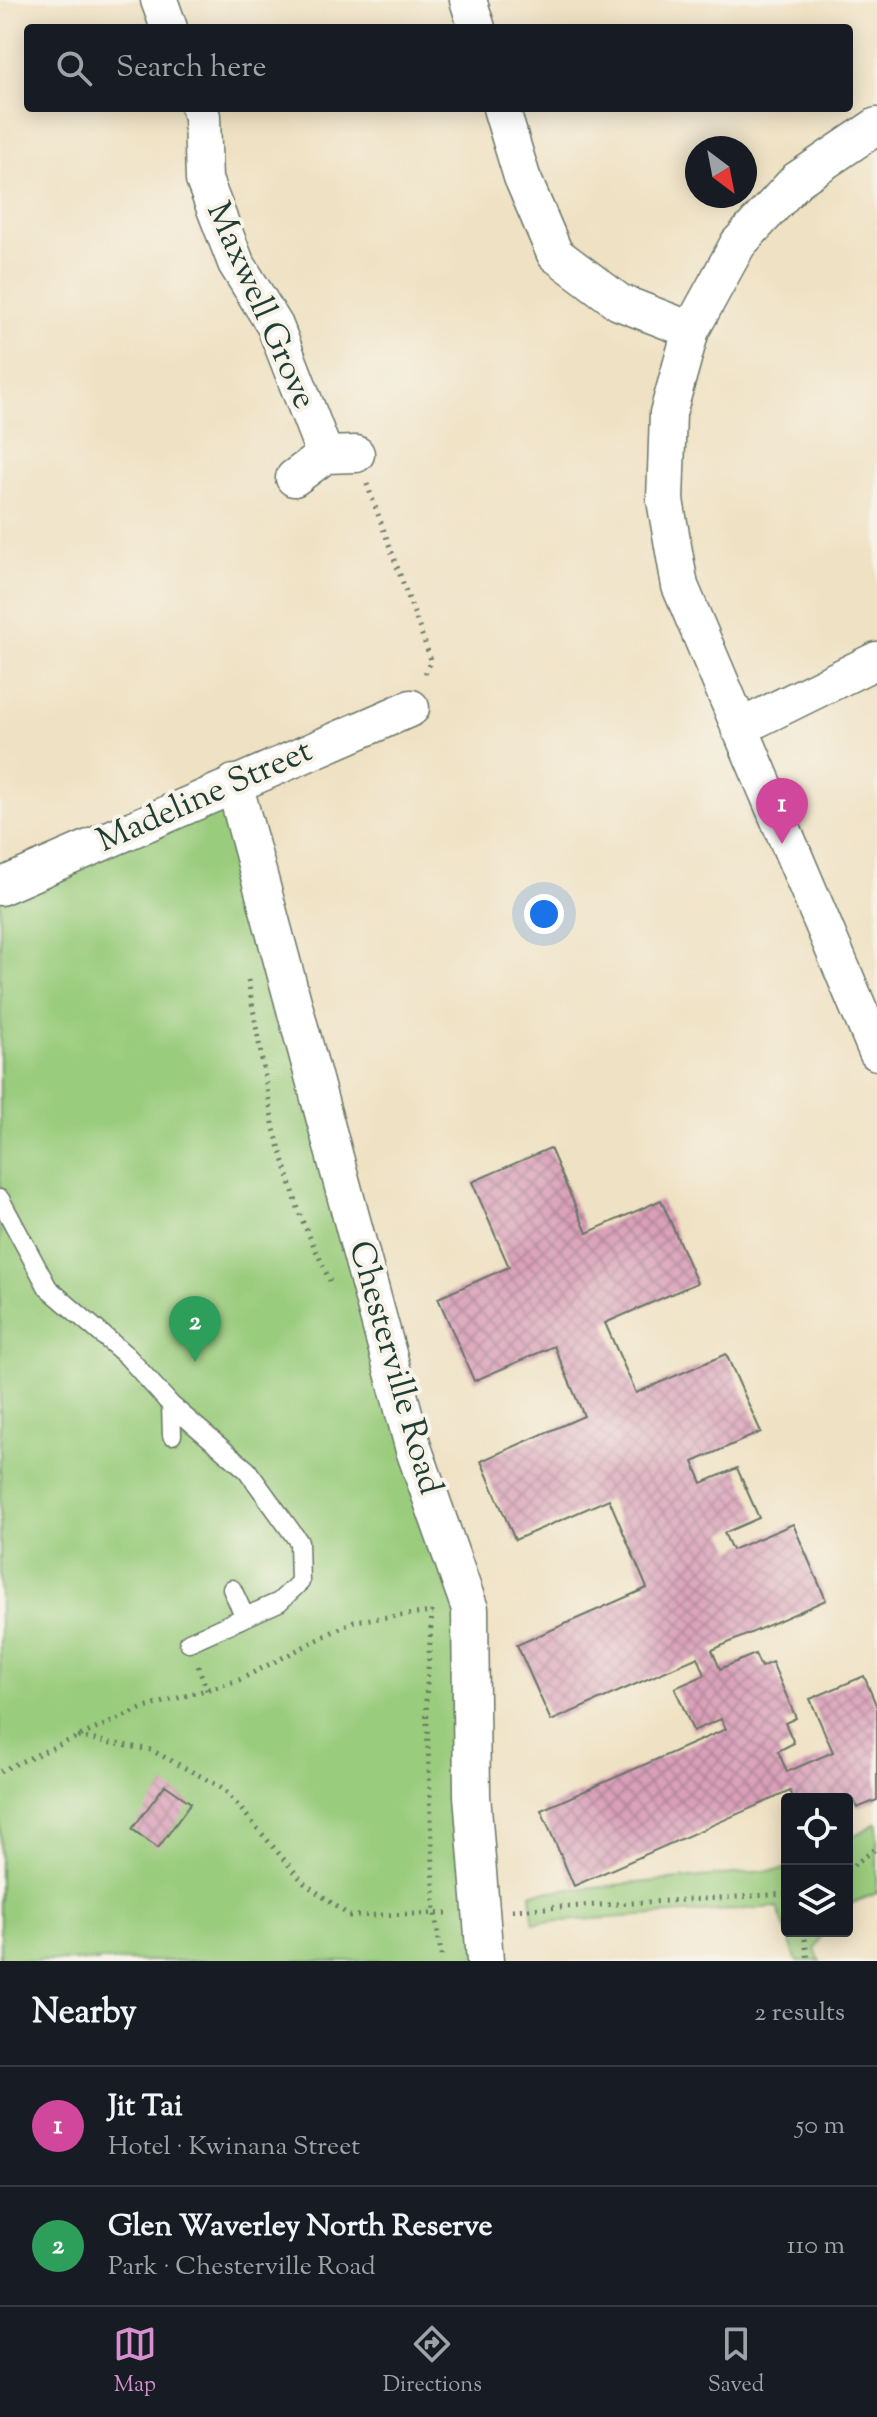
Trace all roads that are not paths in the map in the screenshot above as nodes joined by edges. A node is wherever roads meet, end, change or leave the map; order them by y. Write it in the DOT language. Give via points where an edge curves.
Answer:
graph roads {
  1 [pos="159,0"];
  2 [pos="468,0"];
  3 [pos="168,24"];
  4 [pos="476,24"];
  5 [pos="200,112"];
  6 [pos="502,112"];
  7 [pos="877,126"];
  8 [pos="691,330"];
  9 [pos="294,478"];
  10 [pos="877,660"];
  11 [pos="411,708"];
  12 [pos="739,728"];
  13 [pos="234,783"];
  14 [pos="0,887"];
  15 [pos="877,1052"];
  16 [pos="0,1199"];
  17 [pos="171,1405"];
  18 [pos="172,1435"];
  19 [pos="232,1589"];
  20 [pos="245,1617"];
  21 [pos="189,1642"];
  22 [pos="485,1961"];
  1 -- 3 [label="street"];
  2 -- 4 [label="street"];
  5 -- 9 [label="street, Maxwell Grove" via="204,180 236,263 341,455"];
  6 -- 8 [label="street" via="522,177 555,254 619,302"];
  7 -- 8 [label="street" via="797,180 748,233"];
  8 -- 12 [label="street" via="668,413 665,500 680,586"];
  10 -- 12 [label="street"];
  11 -- 13 [label="street, Madeline Street"];
  12 -- 15 [label="street"];
  13 -- 14 [label="street, Madeline Street"];
  13 -- 22 [label="street, Chesterville Road" via="414,1450 470,1609 472,1795"];
  16 -- 17 [label="lane" via="48,1288 127,1356"];
  17 -- 18 [label="lane"];
  17 -- 20 [label="lane" via="247,1470 299,1542 300,1582 279,1602"];
  19 -- 20 [label="lane"];
  20 -- 21 [label="lane"];
}
